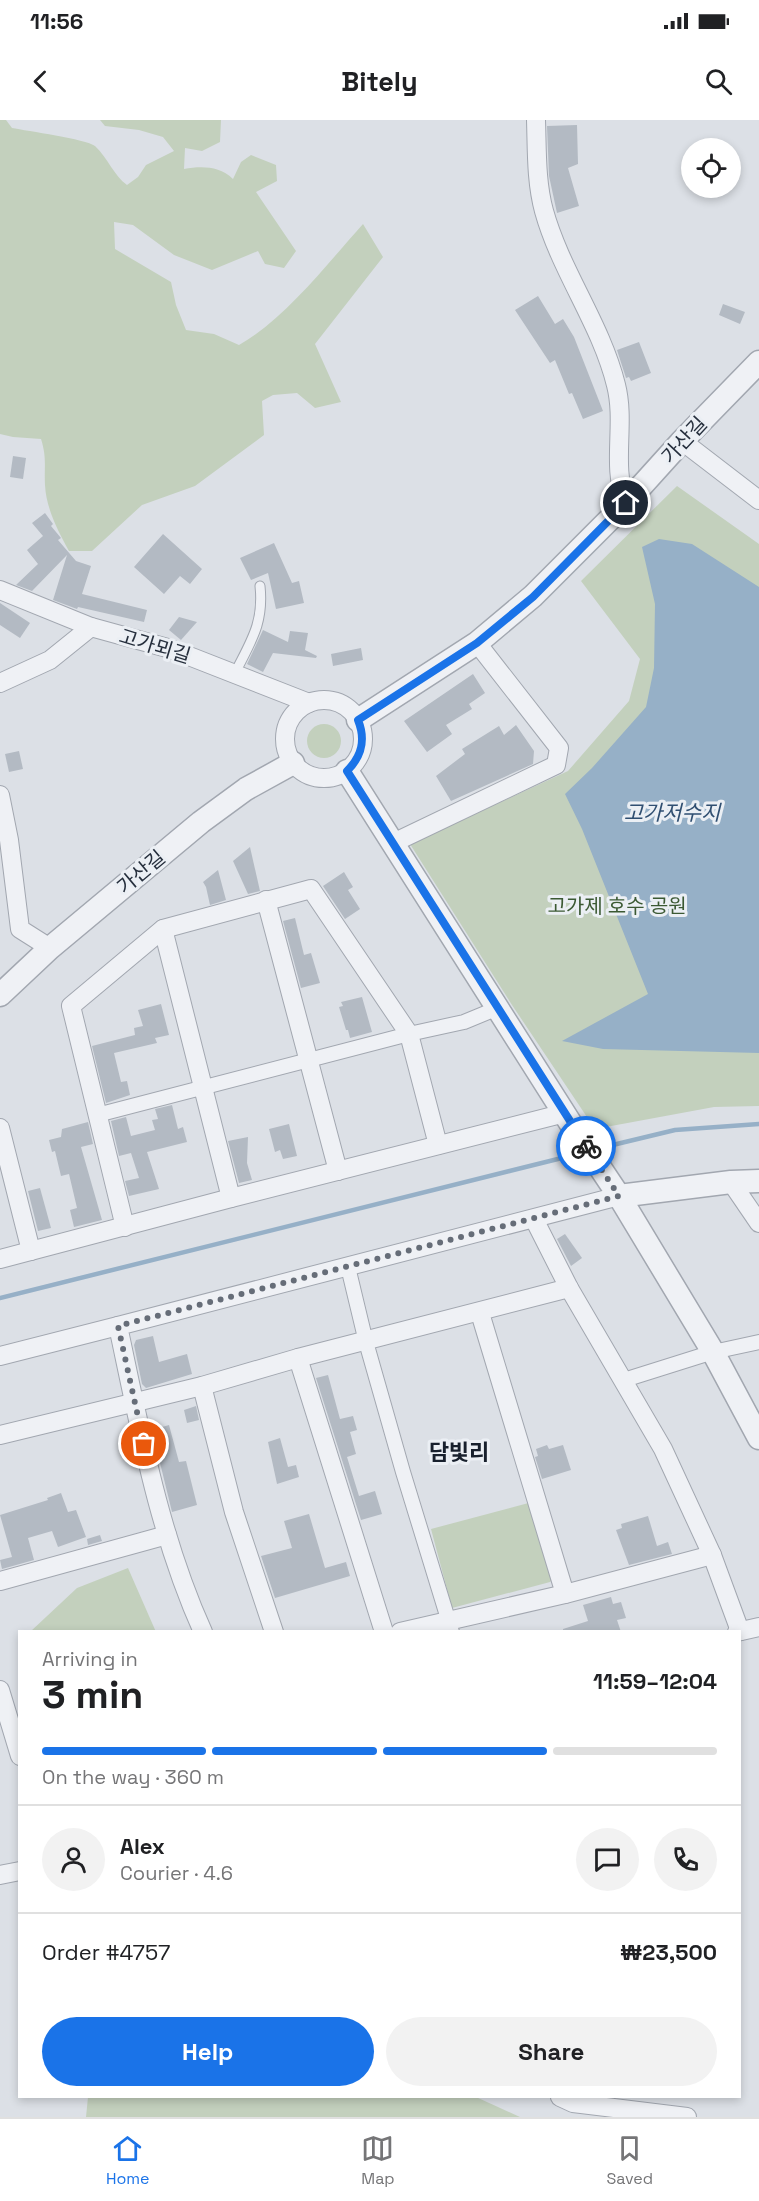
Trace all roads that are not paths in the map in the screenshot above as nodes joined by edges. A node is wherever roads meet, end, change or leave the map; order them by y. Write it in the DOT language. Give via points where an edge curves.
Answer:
graph roads {
  1 [pos="536,120"];
  2 [pos="759,362"];
  3 [pos="682,441"];
  4 [pos="759,500"];
  5 [pos="626,503"];
  6 [pos="260,586"];
  7 [pos="0,590"];
  8 [pos="91,627"];
  9 [pos="477,643"];
  10 [pos="235,673"];
  11 [pos="0,683"];
  12 [pos="309,703"];
  13 [pos="358,720"];
  14 [pos="292,763"];
  15 [pos="347,771"];
  16 [pos="0,795"];
  17 [pos="393,843"];
  18 [pos="266,900"];
  19 [pos="163,929"];
  20 [pos="50,948"];
  21 [pos="0,994"];
  22 [pos="498,1008"];
  23 [pos="409,1034"];
  24 [pos="309,1060"];
  25 [pos="203,1087"];
  26 [pos="97,1114"];
  27 [pos="568,1119"];
  28 [pos="0,1128"];
  29 [pos="438,1145"];
  30 [pos="338,1171"];
  31 [pos="759,1180"];
  32 [pos="731,1182"];
  33 [pos="614,1188"];
  34 [pos="231,1198"];
  35 [pos="534,1219"];
  36 [pos="759,1223"];
  37 [pos="125,1227"];
  38 [pos="31,1251"];
  39 [pos="0,1259"];
  40 [pos="348,1267"];
  41 [pos="569,1288"];
  42 [pos="480,1313"];
  43 [pos="118,1326"];
  44 [pos="366,1342"];
  45 [pos="759,1342"];
  46 [pos="713,1352"];
  47 [pos="0,1356"];
  48 [pos="298,1358"];
  49 [pos="624,1380"];
  50 [pos="202,1386"];
  51 [pos="134,1402"];
  52 [pos="0,1435"];
  53 [pos="759,1438"];
  54 [pos="167,1535"];
  55 [pos="712,1555"];
  56 [pos="0,1581"];
  57 [pos="565,1594"];
  58 [pos="450,1626"];
  59 [pos="759,1627"];
  60 [pos="202,1630"];
  61 [pos="273,1630"];
  62 [pos="383,1630"];
  63 [pos="417,1630"];
  64 [pos="738,1630"];
  65 [pos="741,1632"];
  66 [pos="0,1690"];
  67 [pos="18,1749"];
  68 [pos="18,1871"];
  69 [pos="0,1875"];
  70 [pos="562,2098"];
  71 [pos="687,2117"];
  1 -- 5 [label="street" via="544,211 617,386 618,473"];
  2 -- 3 [label="street, 가산길"];
  3 -- 4 [label="street"];
  3 -- 5 [label="street, 가산길"];
  5 -- 9 [label="street, 가산길" via="533,597"];
  6 -- 10 [label="lane" via="258,625"];
  7 -- 8 [label="street, 고가뫼길"];
  8 -- 10 [label="street, 고가뫼길" via="171,649"];
  8 -- 11 [label="street" via="50,660"];
  9 -- 13 [label="street, 가산길"];
  9 -- 17 [label="street" via="559,748 556,765"];
  10 -- 12 [label="street, 고가뫼길"];
  12 -- 13 [label="street" via="331,700 342,704"];
  12 -- 14 [label="street" via="291,718 286,729 285,741"];
  13 -- 15 [label="street" via="361,753"];
  14 -- 15 [label="street" via="318,778"];
  14 -- 20 [label="street, 가산길" via="210,815"];
  15 -- 17 [label="street"];
  16 -- 20 [label="street" via="20,929"];
  17 -- 22 [label="street"];
  18 -- 19 [label="street"];
  18 -- 23 [label="street" via="311,889"];
  18 -- 24 [label="street"];
  19 -- 25 [label="street"];
  19 -- 26 [label="street" via="71,1006"];
  20 -- 21 [label="street, 가산길"];
  22 -- 23 [label="street" via="464,1022"];
  22 -- 27 [label="street"];
  23 -- 24 [label="street"];
  23 -- 29 [label="street"];
  24 -- 25 [label="street"];
  24 -- 30 [label="street"];
  25 -- 26 [label="street"];
  25 -- 34 [label="street"];
  26 -- 37 [label="street"];
  27 -- 29 [label="street"];
  27 -- 33 [label="street"];
  28 -- 38 [label="street"];
  29 -- 30 [label="street"];
  30 -- 34 [label="street"];
  31 -- 32 [label="street"];
  32 -- 33 [label="street"];
  32 -- 36 [label="street"];
  33 -- 35 [label="street"];
  33 -- 46 [label="street"];
  34 -- 37 [label="street"];
  35 -- 40 [label="street"];
  35 -- 41 [label="street"];
  37 -- 38 [label="street"];
  38 -- 39 [label="street"];
  40 -- 43 [label="street"];
  40 -- 44 [label="street"];
  41 -- 42 [label="street"];
  41 -- 49 [label="street"];
  42 -- 44 [label="street"];
  42 -- 57 [label="street"];
  43 -- 47 [label="street"];
  43 -- 51 [label="street"];
  44 -- 48 [label="street"];
  44 -- 58 [label="street"];
  45 -- 46 [label="street"];
  46 -- 49 [label="street"];
  46 -- 53 [label="street"];
  48 -- 50 [label="street"];
  48 -- 62 [label="street"];
  49 -- 55 [label="street" via="663,1449"];
  50 -- 51 [label="street"];
  50 -- 61 [label="street" via="234,1512"];
  51 -- 52 [label="street"];
  51 -- 54 [label="street"];
  54 -- 56 [label="street"];
  54 -- 60 [label="street"];
  55 -- 57 [label="street"];
  55 -- 64 [label="street"];
  57 -- 58 [label="street"];
  58 -- 63 [label="street"];
  59 -- 65 [label="street"];
  66 -- 67 [label="street"];
  68 -- 69 [label="street"];
  70 -- 71 [label="street" via="573,2103"];
}
